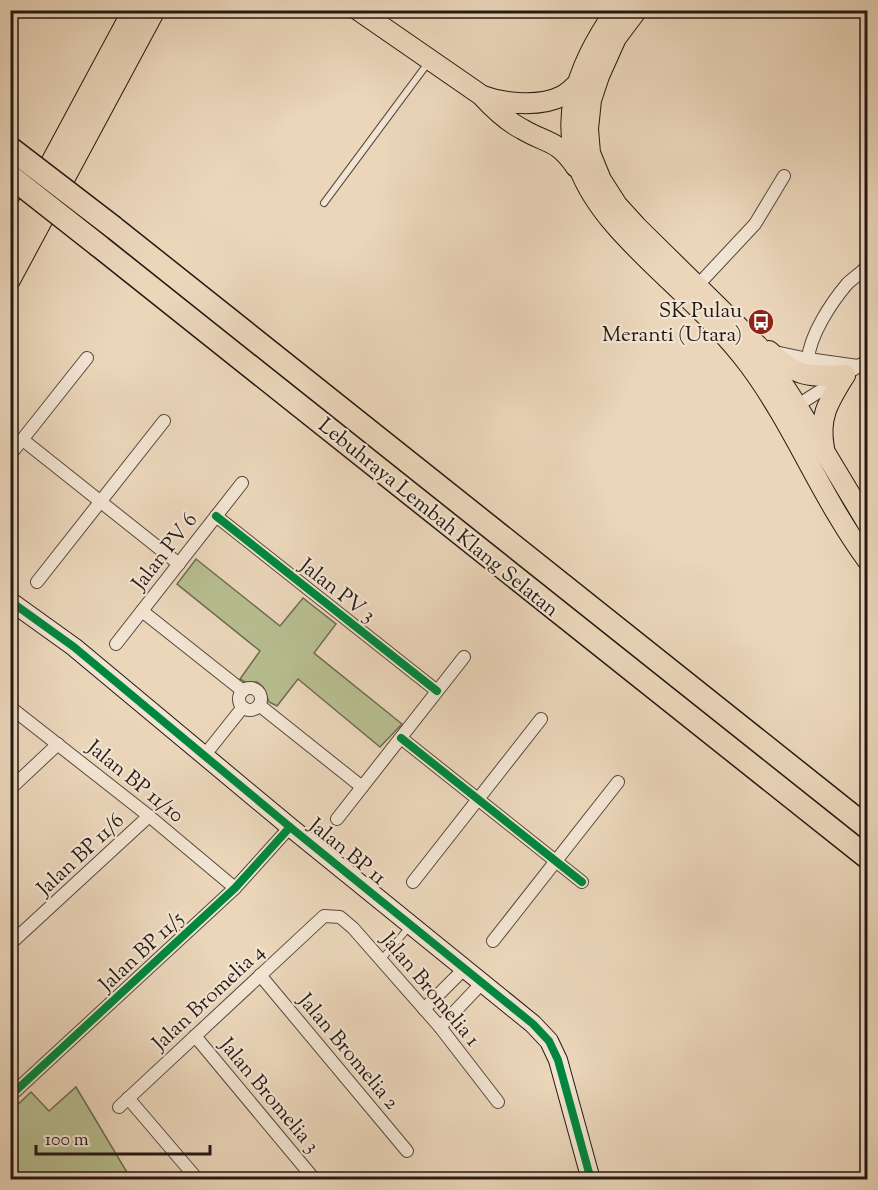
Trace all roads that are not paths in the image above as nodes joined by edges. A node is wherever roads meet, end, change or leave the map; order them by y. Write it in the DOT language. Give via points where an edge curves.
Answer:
graph roads {
  1 [pos="133,10"];
  2 [pos="155,10"];
  3 [pos="358,10"];
  4 [pos="616,10"];
  5 [pos="637,10"];
  6 [pos="430,60"];
  7 [pos="578,84"];
  8 [pos="481,95"];
  9 [pos="10,147"];
  10 [pos="579,171"];
  11 [pos="10,176"];
  12 [pos="784,176"];
  13 [pos="324,203"];
  14 [pos="10,239"];
  15 [pos="867,265"];
  16 [pos="10,280"];
  17 [pos="698,285"];
  18 [pos="763,348"];
  19 [pos="87,358"];
  20 [pos="808,359"];
  21 [pos="857,367"];
  22 [pos="788,410"];
  23 [pos="164,421"];
  24 [pos="22,440"];
  25 [pos="10,455"];
  26 [pos="826,456"];
  27 [pos="242,483"];
  28 [pos="100,502"];
  29 [pos="216,516"];
  30 [pos="867,524"];
  31 [pos="867,561"];
  32 [pos="179,564"];
  33 [pos="37,582"];
  34 [pos="10,601"];
  35 [pos="142,611"];
  36 [pos="116,644"];
  37 [pos="464,657"];
  38 [pos="243,691"];
  39 [pos="437,692"];
  40 [pos="259,705"];
  41 [pos="10,707"];
  42 [pos="243,707"];
  43 [pos="541,719"];
  44 [pos="401,738"];
  45 [pos="58,744"];
  46 [pos="204,756"];
  47 [pos="618,782"];
  48 [pos="362,787"];
  49 [pos="10,789"];
  50 [pos="478,799"];
  51 [pos="149,816"];
  52 [pos="337,819"];
  53 [pos="290,827"];
  54 [pos="867,828"];
  55 [pos="867,858"];
  56 [pos="556,861"];
  57 [pos="413,882"];
  58 [pos="582,882"];
  59 [pos="235,888"];
  60 [pos="324,916"];
  61 [pos="411,925"];
  62 [pos="493,941"];
  63 [pos="10,944"];
  64 [pos="381,960"];
  65 [pos="464,969"];
  66 [pos="260,975"];
  67 [pos="482,983"];
  68 [pos="424,1009"];
  69 [pos="440,1027"];
  70 [pos="195,1036"];
  71 [pos="10,1096"];
  72 [pos="498,1102"];
  73 [pos="407,1151"];
  74 [pos="198,1179"];
  75 [pos="315,1179"];
  76 [pos="591,1179"];
  1 -- 14 [label="main road"];
  2 -- 16 [label="main road"];
  3 -- 6 [label="main road"];
  4 -- 7 [label="main road" via="588,56"];
  5 -- 17 [label="main road" via="616,38 596,84 588,129 590,153 617,205"];
  6 -- 8 [label="main road"];
  6 -- 13 [label="lane"];
  7 -- 8 [label="main road" via="562,96 535,102 502,102"];
  7 -- 10 [label="main road" via="570,128"];
  8 -- 10 [label="main road" via="522,130 554,143 568,154"];
  9 -- 54 [label="highway, Lebuhraya Lembah Klang Selatan, bridge"];
  10 -- 22 [label="main road" via="621,233 732,342"];
  11 -- 55 [label="highway, Lebuhraya Lembah Klang Selatan, bridge"];
  12 -- 17 [label="street" via="755,224"];
  15 -- 20 [label="street" via="845,287 818,328"];
  17 -- 18 [label="main road"];
  18 -- 20 [label="street"];
  18 -- 21 [label="main road" via="799,374 820,377"];
  18 -- 22 [label="main road"];
  19 -- 24 [label="street"];
  20 -- 21 [label="street"];
  21 -- 22 [label="street"];
  21 -- 26 [label="main road" via="829,401 821,431"];
  22 -- 26 [label="main road"];
  22 -- 31 [label="main road" via="839,520"];
  23 -- 28 [label="street"];
  24 -- 25 [label="street"];
  24 -- 28 [label="street"];
  26 -- 30 [label="main road"];
  27 -- 29 [label="street, Jalan PV 6"];
  28 -- 32 [label="street"];
  28 -- 33 [label="street"];
  29 -- 32 [label="street, Jalan PV 6"];
  29 -- 39 [label="street, Jalan PV 3"];
  32 -- 35 [label="street, Jalan PV 6"];
  34 -- 46 [label="street, Jalan BP 11" via="74,647"];
  35 -- 36 [label="street, Jalan PV 6"];
  35 -- 38 [label="street"];
  37 -- 39 [label="street"];
  38 -- 40 [label="street" via="249,688 258,692"];
  38 -- 42 [label="street" via="239,701"];
  39 -- 44 [label="street"];
  40 -- 42 [label="street" via="251,710"];
  40 -- 48 [label="street"];
  41 -- 45 [label="street, Jalan BP 11/10"];
  42 -- 46 [label="street"];
  43 -- 50 [label="street"];
  44 -- 48 [label="street"];
  44 -- 50 [label="street"];
  45 -- 49 [label="street"];
  45 -- 51 [label="street, Jalan BP 11/10"];
  46 -- 53 [label="street, Jalan BP 11"];
  47 -- 56 [label="street"];
  48 -- 52 [label="street"];
  50 -- 56 [label="street"];
  50 -- 57 [label="street"];
  51 -- 59 [label="street, Jalan BP 11/10"];
  51 -- 63 [label="street, Jalan BP 11/6"];
  53 -- 59 [label="street, Jalan BP 11/5"];
  53 -- 61 [label="street, Jalan BP 11"];
  56 -- 58 [label="street"];
  56 -- 62 [label="street"];
  59 -- 71 [label="street, Jalan BP 11/5"];
  60 -- 64 [label="street, Jalan Bromelia 1" via="340,917"];
  60 -- 66 [label="street, Jalan Bromelia 4"];
  61 -- 64 [label="lane"];
  61 -- 65 [label="street, Jalan BP 11"];
  64 -- 68 [label="street, Jalan Bromelia 1"];
  65 -- 67 [label="street, Jalan BP 11"];
  65 -- 68 [label="street"];
  66 -- 70 [label="street, Jalan Bromelia 4"];
  66 -- 73 [label="street, Jalan Bromelia 2"];
  67 -- 69 [label="street"];
  67 -- 76 [label="street, Jalan BP 11" via="549,1041 558,1060"];
  68 -- 69 [label="street, Jalan Bromelia 1"];
  69 -- 72 [label="street, Jalan Bromelia 1"];
  70 -- 74 [label="street, Jalan Bromelia 4" via="123,1102"];
  70 -- 75 [label="street, Jalan Bromelia 3"];
}
